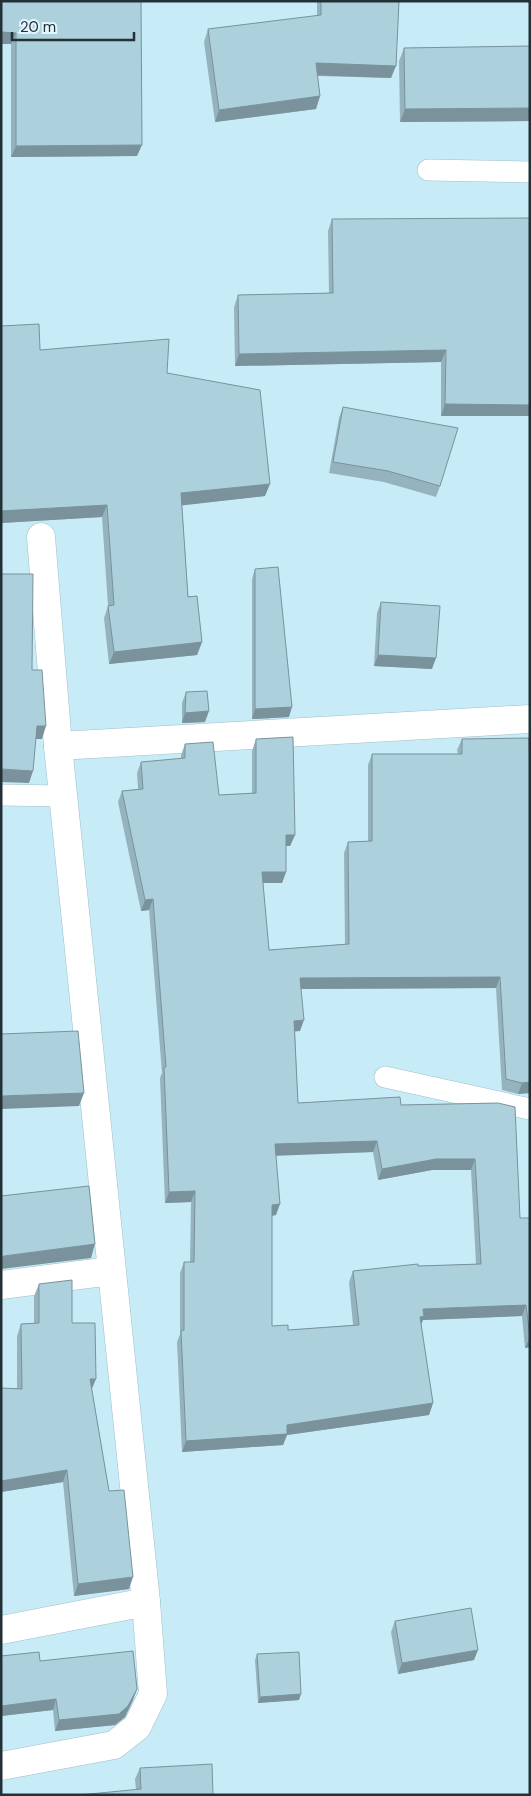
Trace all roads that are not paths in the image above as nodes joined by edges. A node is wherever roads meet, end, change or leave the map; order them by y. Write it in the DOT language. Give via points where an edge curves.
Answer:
graph roads {
  1 [pos="428,170"];
  2 [pos="530,172"];
  3 [pos="41,537"];
  4 [pos="530,719"];
  5 [pos="58,746"];
  6 [pos="1,796"];
  7 [pos="64,796"];
  8 [pos="385,1077"];
  9 [pos="530,1109"];
  10 [pos="111,1271"];
  11 [pos="1,1285"];
  12 [pos="146,1602"];
  13 [pos="1,1630"];
  14 [pos="1,1766"];
  1 -- 2 [label="lane"];
  3 -- 5 [label="street"];
  4 -- 5 [label="street"];
  5 -- 7 [label="street"];
  6 -- 7 [label="lane"];
  7 -- 10 [label="street"];
  8 -- 9 [label="lane"];
  10 -- 11 [label="street"];
  10 -- 12 [label="street"];
  12 -- 13 [label="street"];
  12 -- 14 [label="street" via="153,1694 137,1727 114,1745"];
}
